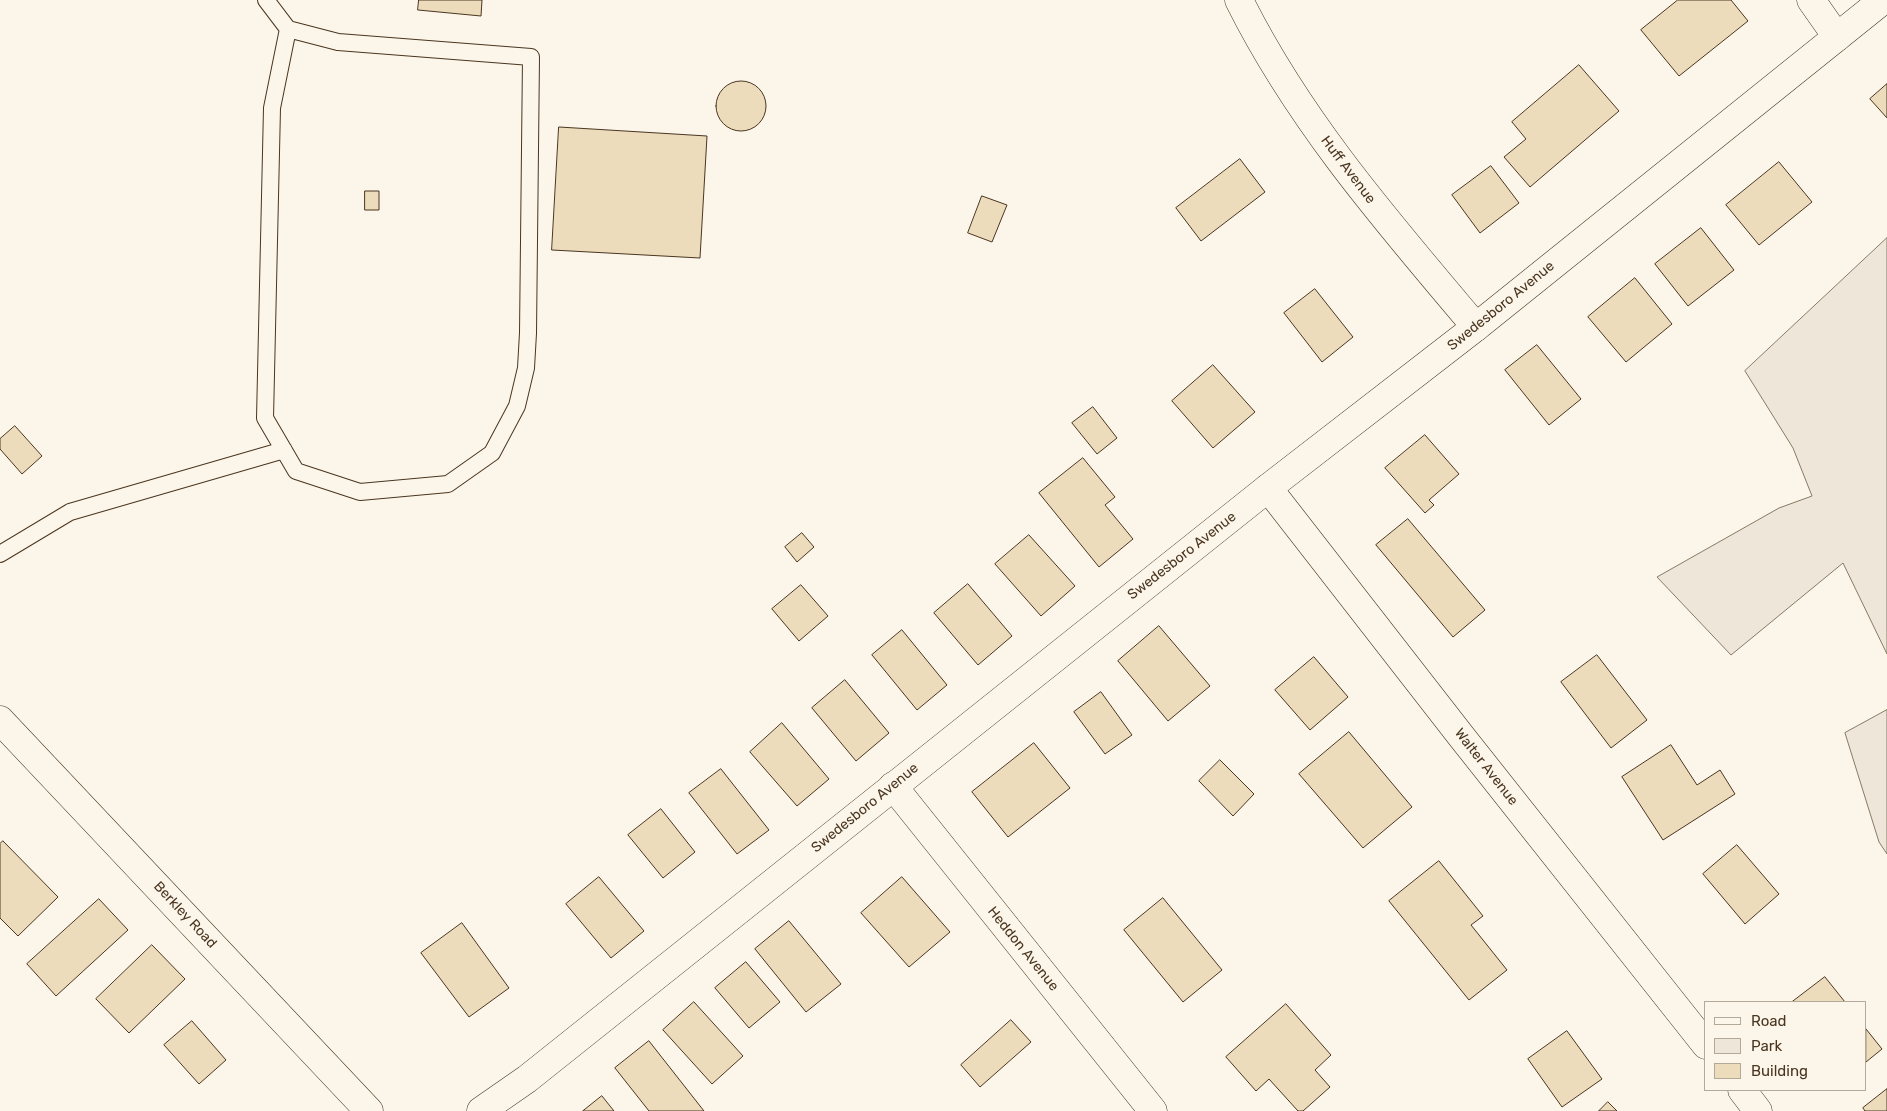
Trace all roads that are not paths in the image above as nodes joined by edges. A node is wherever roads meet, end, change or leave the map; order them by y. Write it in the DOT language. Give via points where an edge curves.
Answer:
graph roads {
  1 [pos="266,0"];
  2 [pos="1239,0"];
  3 [pos="1811,0"];
  4 [pos="1883,0"];
  5 [pos="288,29"];
  6 [pos="1837,37"];
  7 [pos="1476,327"];
  8 [pos="284,450"];
  9 [pos="1268,488"];
  10 [pos="0,554"];
  11 [pos="0,720"];
  12 [pos="893,786"];
  13 [pos="1704,1042"];
  14 [pos="1743,1091"];
  15 [pos="369,1111"];
  16 [pos="481,1111"];
  17 [pos="1153,1111"];
  18 [pos="1758,1111"];
  1 -- 5 [label="lane"];
  2 -- 7 [label="street, Huff Avenue" via="1269,55 1337,157"];
  3 -- 6 [label="street"];
  4 -- 6 [label="street, Swedesboro Avenue"];
  5 -- 8 [label="lane" via="272,108 264,418"];
  5 -- 8 [label="lane" via="338,42 531,57 526,368 517,406 492,454 448,484 360,492 296,471"];
  6 -- 7 [label="street, Swedesboro Avenue"];
  7 -- 9 [label="street, Swedesboro Avenue"];
  8 -- 10 [label="lane" via="70,512"];
  9 -- 12 [label="street, Swedesboro Avenue"];
  9 -- 13 [label="street, Walter Avenue"];
  11 -- 15 [label="street, Berkley Road"];
  12 -- 16 [label="street, Swedesboro Avenue" via="527,1079"];
  12 -- 17 [label="street, Heddon Avenue"];
  14 -- 18 [label="street"];
}
